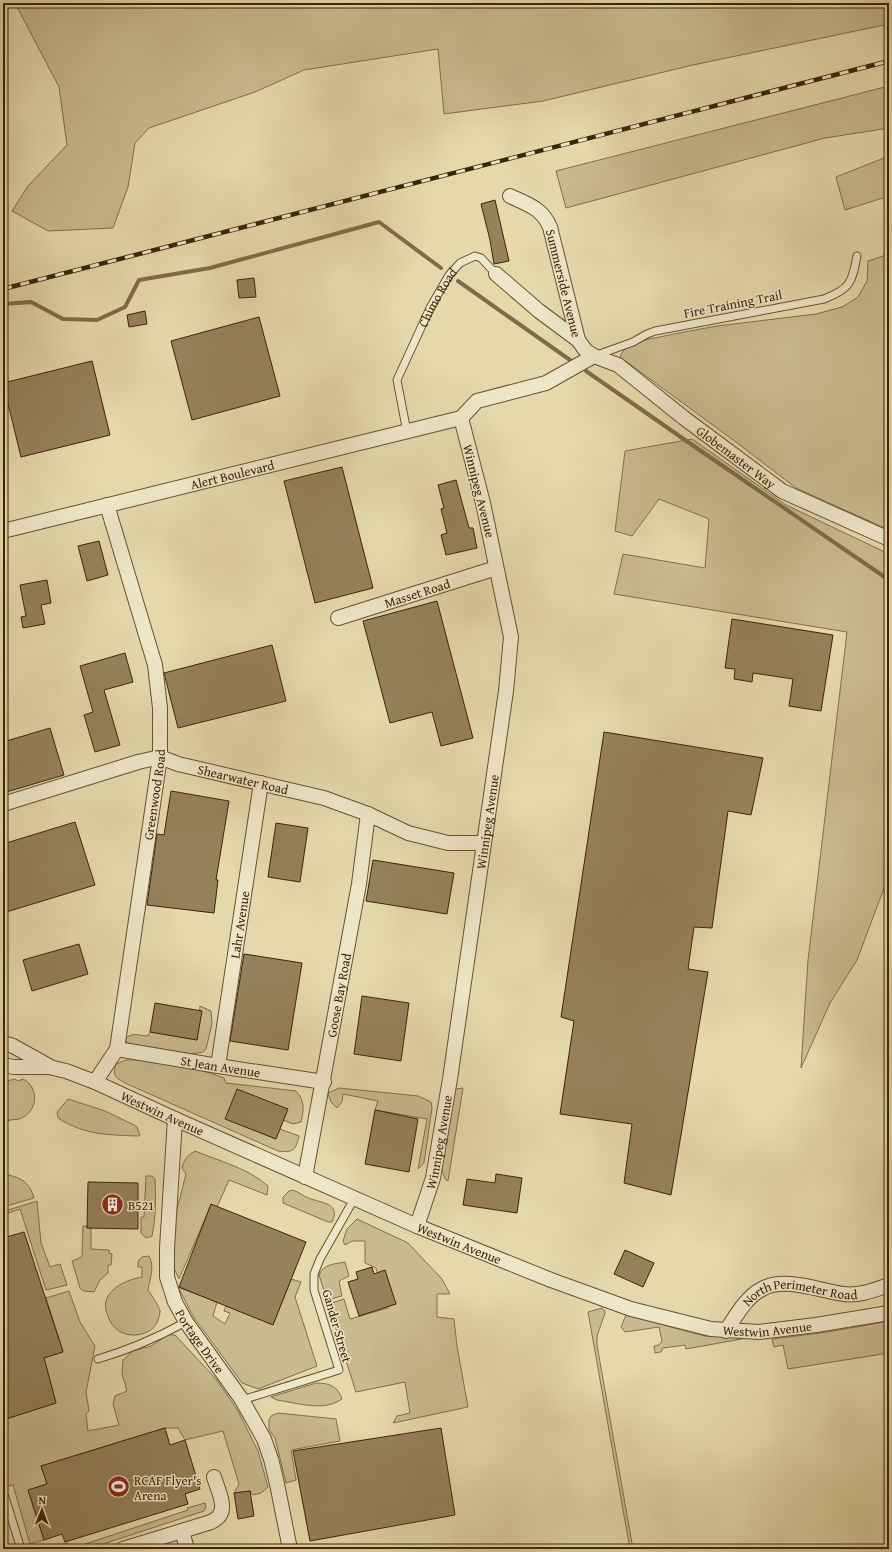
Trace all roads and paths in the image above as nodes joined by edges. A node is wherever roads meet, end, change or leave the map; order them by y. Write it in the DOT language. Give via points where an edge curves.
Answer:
graph roads {
  1 [pos="510,196"];
  2 [pos="857,256"];
  3 [pos="496,274"];
  4 [pos="578,340"];
  5 [pos="594,356"];
  6 [pos="461,418"];
  7 [pos="407,432"];
  8 [pos="107,505"];
  9 [pos="3,532"];
  10 [pos="889,539"];
  11 [pos="496,568"];
  12 [pos="338,618"];
  13 [pos="160,757"];
  14 [pos="261,783"];
  15 [pos="3,804"];
  16 [pos="368,814"];
  17 [pos="483,843"];
  18 [pos="3,1042"];
  19 [pos="117,1049"];
  20 [pos="3,1065"];
  21 [pos="218,1066"];
  22 [pos="49,1067"];
  23 [pos="95,1082"];
  24 [pos="324,1082"];
  25 [pos="175,1119"];
  26 [pos="305,1177"];
  27 [pos="354,1199"];
  28 [pos="417,1226"];
  29 [pos="889,1285"];
  30 [pos="889,1314"];
  31 [pos="186,1322"];
  32 [pos="726,1330"];
  33 [pos="98,1359"];
  34 [pos="242,1400"];
  35 [pos="214,1477"];
  36 [pos="6,1497"];
  37 [pos="182,1531"];
  38 [pos="21,1549"];
  39 [pos="124,1549"];
  40 [pos="187,1549"];
  41 [pos="290,1549"];
  1 -- 4 [label="street, Summerside Avenue" via="545,216"];
  2 -- 5 [label="lane, Fire Training Trail" via="853,275 846,287 824,299 655,331"];
  3 -- 4 [label="street, Chimo Road"];
  3 -- 7 [label="lane, Chimo Road" via="481,258 470,258 449,275 430,308 397,380"];
  4 -- 5 [label="street, Summerside Avenue" via="586,351"];
  5 -- 6 [label="street" via="546,383 477,401"];
  5 -- 10 [label="street, Globemaster Way" via="618,365 782,491"];
  6 -- 7 [label="street, Alert Boulevard"];
  6 -- 11 [label="street, Winnipeg Avenue" via="484,503"];
  7 -- 8 [label="street, Alert Boulevard"];
  8 -- 9 [label="street, Alert Boulevard"];
  8 -- 13 [label="street, Greenwood Road" via="155,665 160,708"];
  11 -- 12 [label="street, Masset Road"];
  11 -- 17 [label="street, Winnipeg Avenue" via="511,637 506,691"];
  13 -- 14 [label="street, Shearwater Road" via="178,764"];
  13 -- 15 [label="street"];
  13 -- 19 [label="street, Greenwood Road"];
  14 -- 16 [label="street, Shearwater Road" via="324,798"];
  14 -- 21 [label="street, Lahr Avenue"];
  16 -- 17 [label="street, Shearwater Road" via="408,833 448,843"];
  16 -- 24 [label="street, Goose Bay Road" via="359,884"];
  17 -- 28 [label="street, Winnipeg Avenue" via="449,1086 432,1178"];
  18 -- 22 [label="street, Westwin Avenue"];
  19 -- 21 [label="street, St Jean Avenue"];
  19 -- 23 [label="street, Greenwood Road"];
  20 -- 22 [label="street, Westwin Avenue"];
  21 -- 24 [label="street, St Jean Avenue"];
  22 -- 23 [label="street, Westwin Avenue"];
  23 -- 25 [label="street, Westwin Avenue"];
  24 -- 26 [label="street, Goose Bay Road"];
  25 -- 26 [label="street, Westwin Avenue"];
  25 -- 31 [label="street, Portage Drive" via="167,1277"];
  26 -- 27 [label="street, Westwin Avenue"];
  27 -- 28 [label="street, Westwin Avenue"];
  27 -- 34 [label="lane, Gander Street" via="314,1274 314,1290 339,1370"];
  28 -- 32 [label="street, Westwin Avenue" via="631,1309 711,1329"];
  29 -- 32 [label="street, North Perimeter Road" via="867,1293 855,1294 797,1285 778,1284 763,1288 750,1298"];
  30 -- 32 [label="street, Westwin Avenue" via="759,1332"];
  31 -- 33 [label="lane" via="123,1351"];
  31 -- 34 [label="street, Portage Drive"];
  34 -- 41 [label="street, Portage Drive" via="264,1439 271,1459"];
  35 -- 37 [label="street" via="223,1507 222,1513 218,1519"];
  36 -- 38 [label="lane"];
  37 -- 39 [label="street"];
  37 -- 40 [label="street"];
}
